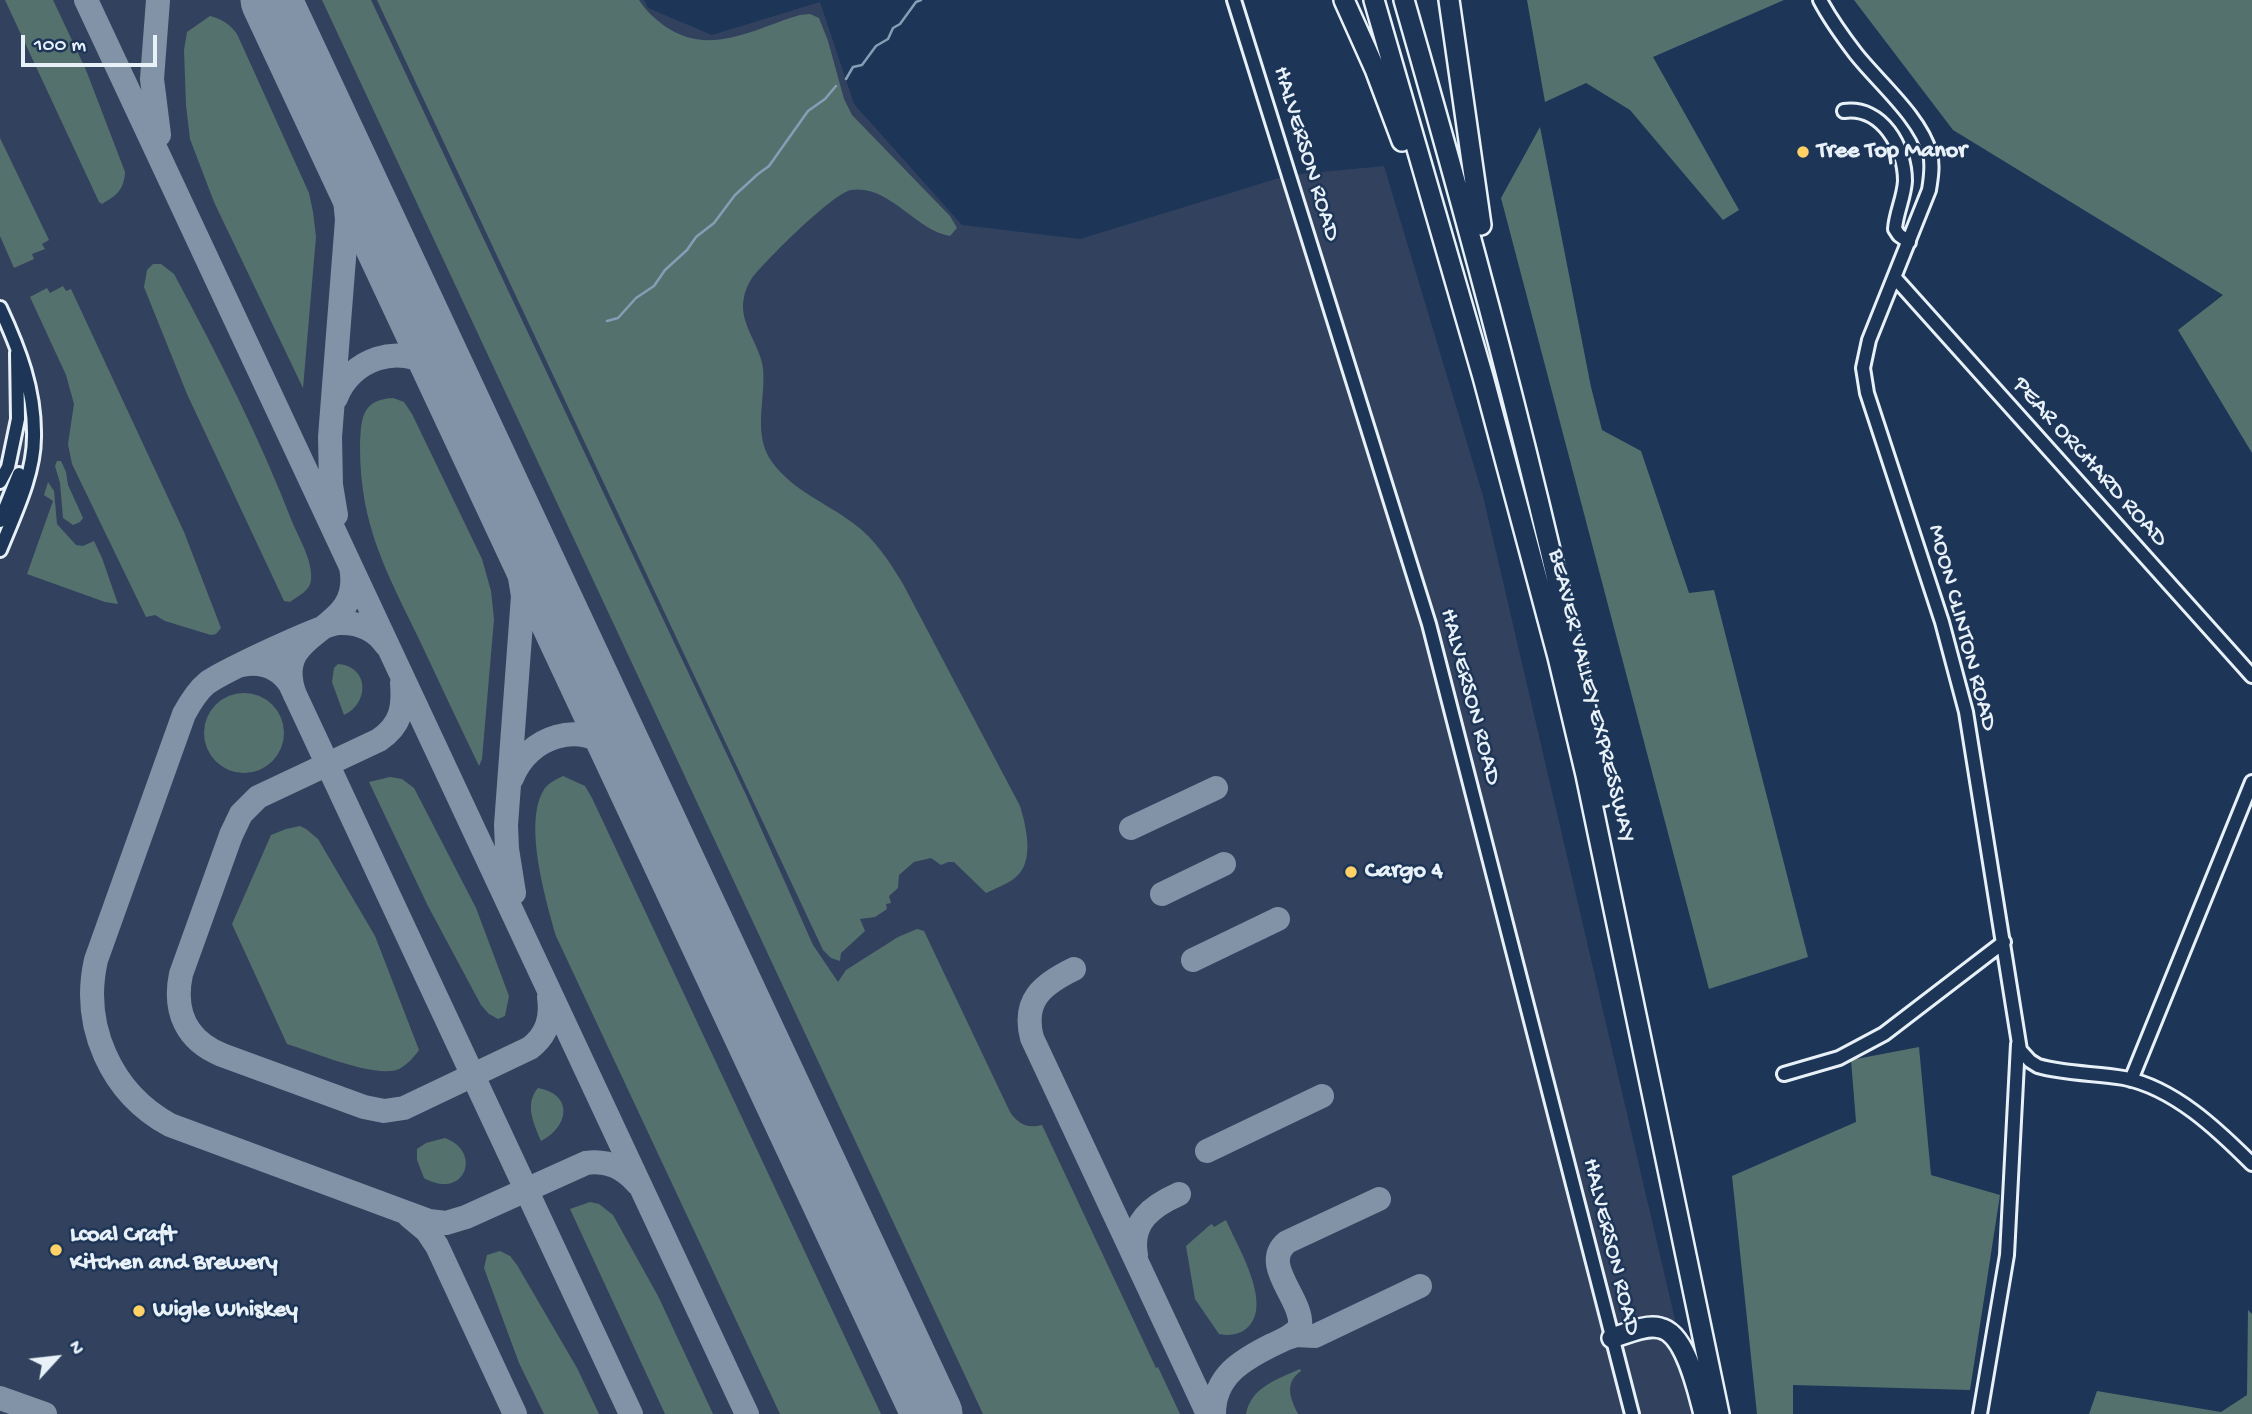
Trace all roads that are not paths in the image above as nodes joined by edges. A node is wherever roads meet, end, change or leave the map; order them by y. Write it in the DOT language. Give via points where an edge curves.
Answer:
graph roads {
  1 [pos="1234,0"];
  2 [pos="1344,0"];
  3 [pos="1374,0"];
  4 [pos="1404,0"];
  5 [pos="1448,0"];
  6 [pos="1821,0"];
  7 [pos="1844,111"];
  8 [pos="1909,242"];
  9 [pos="1895,278"];
  10 [pos="0,308"];
  11 [pos="18,345"];
  12 [pos="1512,388"];
  13 [pos="33,416"];
  14 [pos="1496,426"];
  15 [pos="0,482"];
  16 [pos="0,521"];
  17 [pos="0,550"];
  18 [pos="2252,676"];
  19 [pos="2252,782"];
  20 [pos="2004,942"];
  21 [pos="2018,1044"];
  22 [pos="1784,1074"];
  23 [pos="2131,1080"];
  24 [pos="2252,1164"];
  25 [pos="1612,1338"];
  26 [pos="1632,1414"];
  27 [pos="1704,1414"];
  28 [pos="1719,1414"];
  29 [pos="1732,1414"];
  30 [pos="1980,1414"];
  1 -- 25 [label="street, HALVERSON ROAD" via="1426,614"];
  2 -- 14 [label="highway" via="1399,132"];
  3 -- 14 [label="highway, BEAVER VALLEY EXPRESSWAY"];
  4 -- 12 [label="highway, BEAVER VALLEY EXPRESSWAY"];
  5 -- 12 [label="highway" via="1475,195"];
  6 -- 8 [label="street, MOON CLINTON ROAD" via="1927,146 1931,180"];
  7 -- 8 [label="street" via="1860,110 1875,117 1896,143 1905,182 1895,229"];
  8 -- 9 [label="street, MOON CLINTON ROAD"];
  9 -- 18 [label="street, PEAR ORCHARD ROAD"];
  9 -- 20 [label="street, MOON CLINTON ROAD" via="1869,340 1865,385 1960,685"];
  10 -- 11 [label="street"];
  11 -- 13 [label="street" via="31,388"];
  11 -- 15 [label="street" via="18,419 8,467"];
  12 -- 29 [label="highway, BEAVER VALLEY EXPRESSWAY" via="1588,717"];
  13 -- 16 [label="street" via="19,476"];
  13 -- 17 [label="street" via="29,469"];
  14 -- 28 [label="highway, BEAVER VALLEY EXPRESSWAY" via="1586,775"];
  19 -- 23 [label="street"];
  20 -- 21 [label="street, MOON CLINTON ROAD"];
  20 -- 22 [label="street" via="1884,1034 1840,1057"];
  21 -- 23 [label="street" via="2038,1066"];
  21 -- 30 [label="street, MOON CLINTON ROAD" via="2007,1255"];
  23 -- 24 [label="street" via="2173,1098"];
  25 -- 26 [label="street, HALVERSON ROAD"];
  25 -- 27 [label="highway" via="1658,1327 1673,1335 1685,1354"];
}
